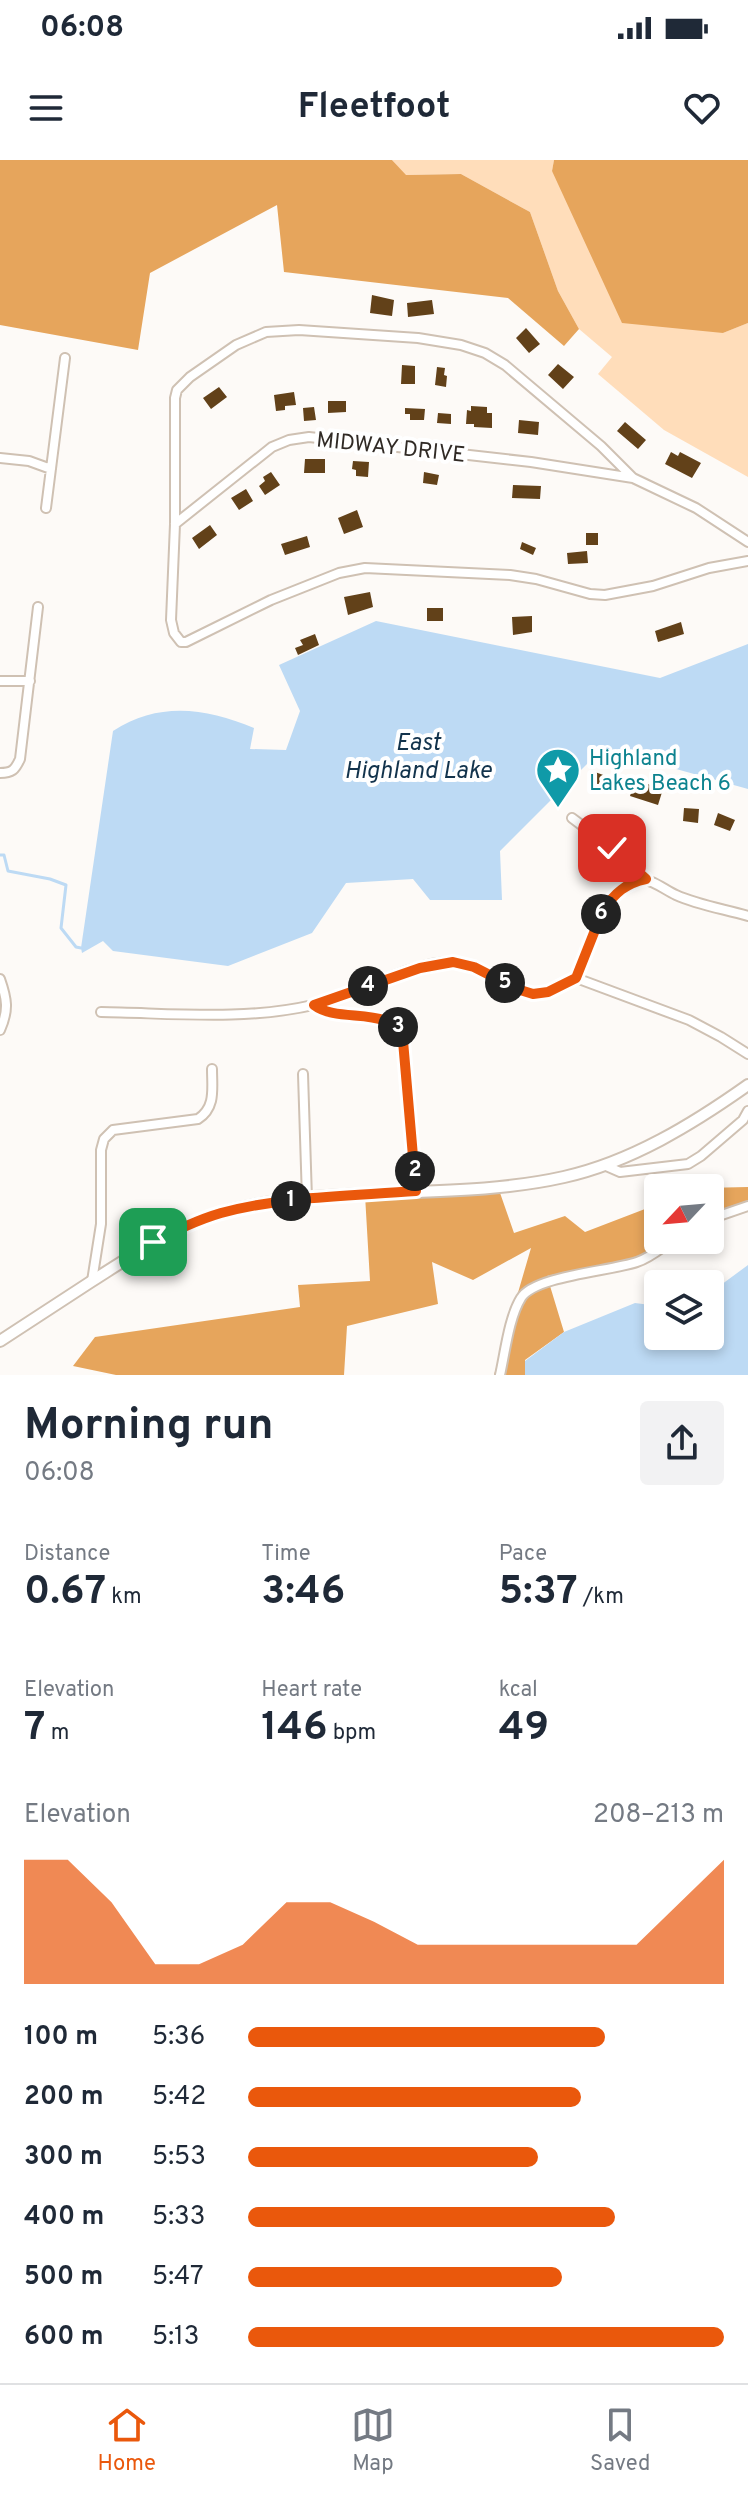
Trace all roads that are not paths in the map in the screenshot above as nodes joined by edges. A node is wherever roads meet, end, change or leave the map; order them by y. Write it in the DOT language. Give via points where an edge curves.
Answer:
graph roads {
  1 [pos="65,358"];
  2 [pos="0,458"];
  3 [pos="51,469"];
  4 [pos="633,478"];
  5 [pos="46,508"];
  6 [pos="175,524"];
  7 [pos="748,542"];
  8 [pos="748,561"];
  9 [pos="38,607"];
  10 [pos="0,681"];
  11 [pos="30,681"];
  12 [pos="0,773"];
  13 [pos="572,818"];
  14 [pos="646,879"];
  15 [pos="748,916"];
  16 [pos="576,978"];
  17 [pos="0,979"];
  18 [pos="314,1005"];
  19 [pos="101,1012"];
  20 [pos="0,1030"];
  21 [pos="748,1054"];
  22 [pos="212,1069"];
  23 [pos="303,1074"];
  24 [pos="748,1086"];
  25 [pos="748,1111"];
  26 [pos="604,1165"];
  27 [pos="416,1191"];
  28 [pos="307,1199"];
  29 [pos="748,1206"];
  30 [pos="724,1214"];
  31 [pos="653,1254"];
  32 [pos="92,1281"];
  33 [pos="0,1341"];
  34 [pos="500,1375"];
  1 -- 3 [label="street"];
  2 -- 3 [label="street"];
  3 -- 5 [label="street"];
  4 -- 6 [label="street, MIDWAY DRIVE" via="309,437 272,447"];
  4 -- 6 [label="street" via="485,353 418,338 282,330 236,345 177,390"];
  4 -- 7 [label="street" via="696,508"];
  6 -- 8 [label="street" via="171,620 177,640 186,642 271,600 365,568 510,575 605,595"];
  9 -- 11 [label="street"];
  10 -- 11 [label="street"];
  11 -- 12 [label="street" via="20,759 15,769"];
  13 -- 14 [label="street"];
  14 -- 15 [label="street" via="679,896"];
  14 -- 16 [label="street" via="620,890 603,910"];
  16 -- 18 [label="street" via="561,988 533,994 453,962"];
  16 -- 21 [label="street" via="689,1020"];
  17 -- 20 [label="street" via="6,996"];
  18 -- 19 [label="street" via="249,1015"];
  18 -- 27 [label="street" via="321,1011 383,1019 400,1030"];
  22 -- 32 [label="street" via="211,1104 198,1119 113,1130 104,1139 101,1224"];
  23 -- 28 [label="street"];
  24 -- 26 [label="street" via="679,1129"];
  25 -- 26 [label="street" via="688,1164 620,1172"];
  26 -- 27 [label="street" via="523,1184"];
  27 -- 28 [label="street"];
  28 -- 32 [label="street" via="218,1214 153,1242"];
  29 -- 30 [label="street"];
  31 -- 34 [label="street" via="539,1285 522,1295"];
  32 -- 33 [label="street"];
}
